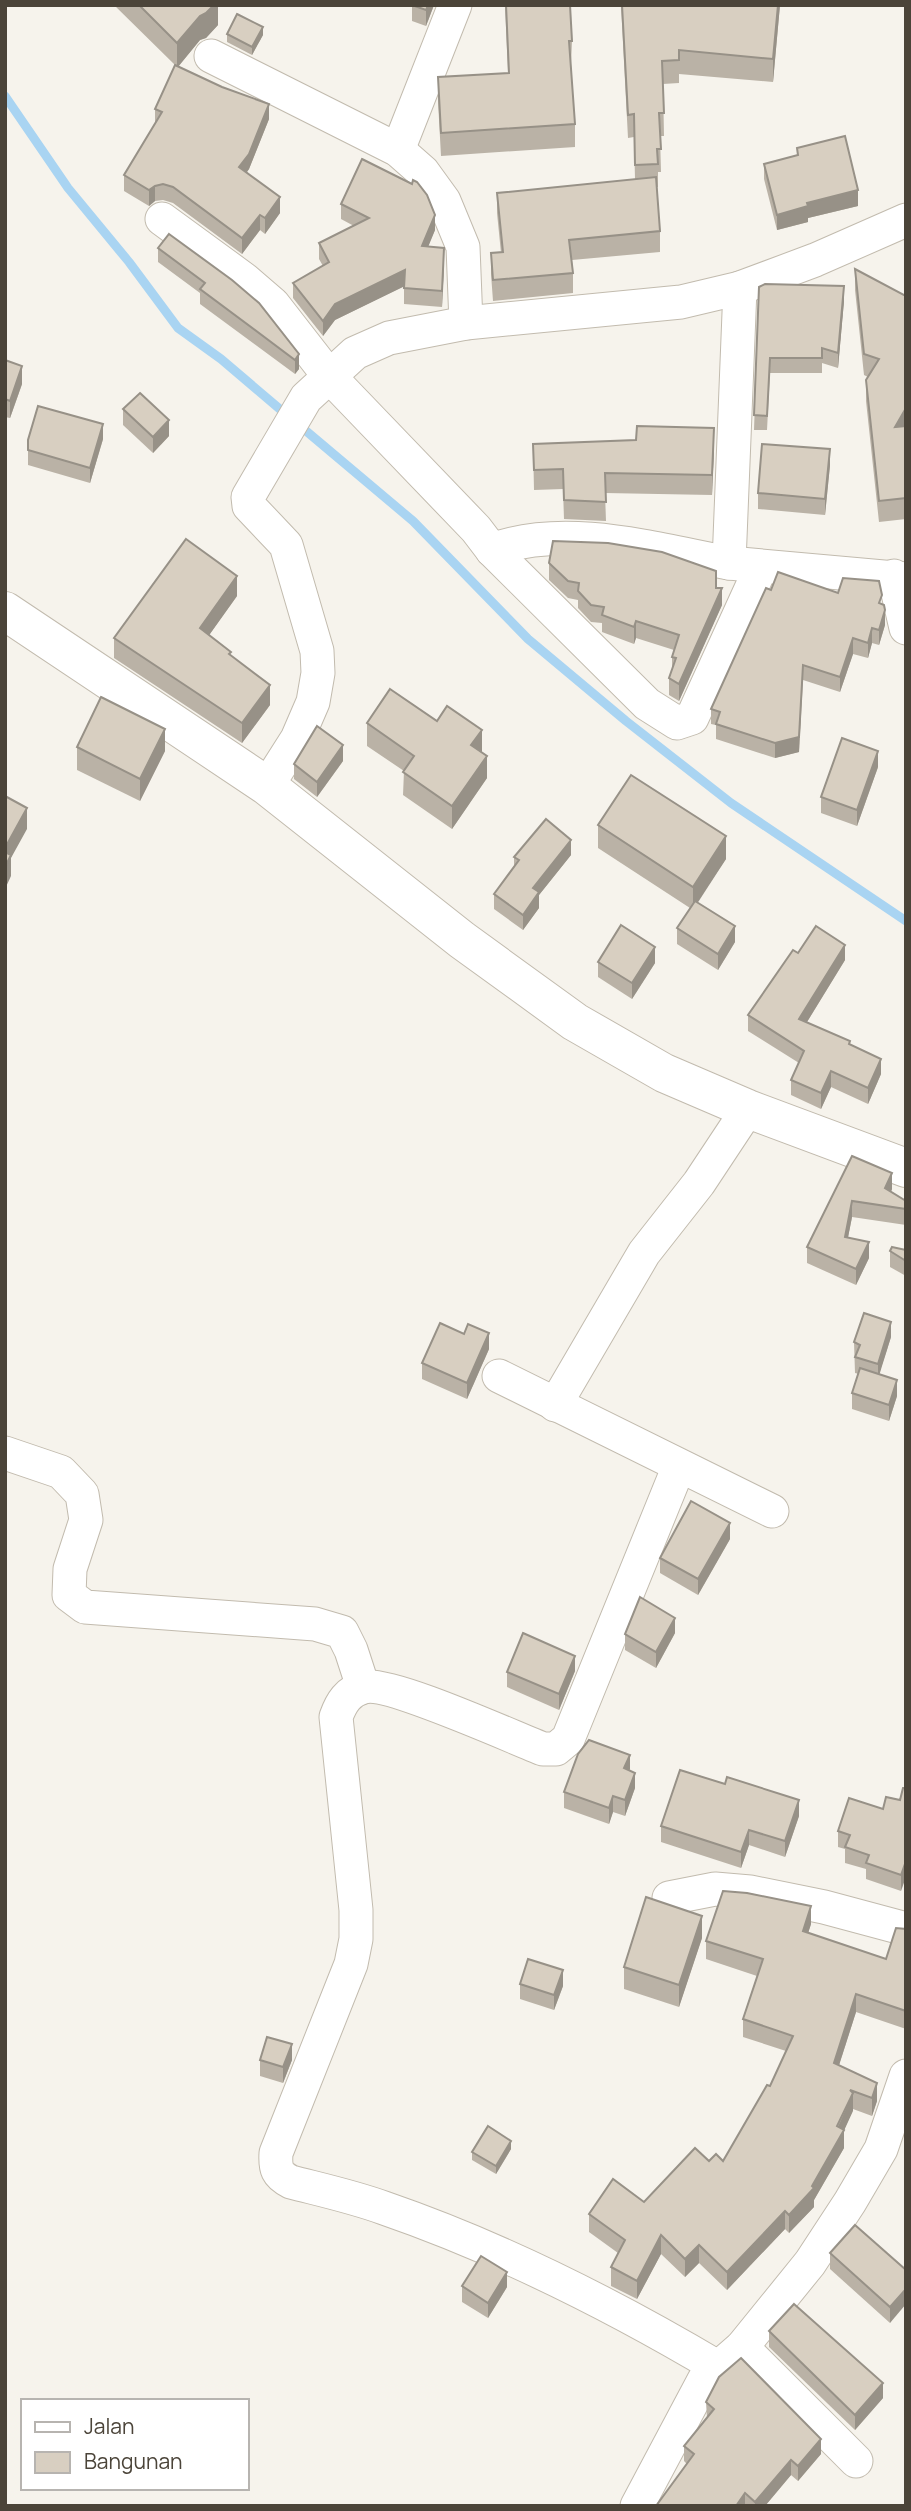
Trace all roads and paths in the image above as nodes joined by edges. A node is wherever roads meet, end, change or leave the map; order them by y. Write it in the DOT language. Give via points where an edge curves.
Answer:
graph roads {
  1 [pos="455,5"];
  2 [pos="211,56"];
  3 [pos="398,150"];
  4 [pos="162,219"];
  5 [pos="906,220"];
  6 [pos="740,288"];
  7 [pos="466,323"];
  8 [pos="318,387"];
  9 [pos="484,539"];
  10 [pos="730,553"];
  11 [pos="761,567"];
  12 [pos="900,578"];
  13 [pos="5,611"];
  14 [pos="906,628"];
  15 [pos="267,786"];
  16 [pos="748,1109"];
  17 [pos="906,1168"];
  18 [pos="499,1376"];
  19 [pos="555,1405"];
  20 [pos="5,1453"];
  21 [pos="679,1466"];
  22 [pos="772,1511"];
  23 [pos="363,1687"];
  24 [pos="669,1898"];
  25 [pos="906,1929"];
  26 [pos="906,2076"];
  27 [pos="898,2132"];
  28 [pos="731,2358"];
  29 [pos="856,2461"];
  30 [pos="638,2506"];
  1 -- 3 [label="street"];
  2 -- 3 [label="street"];
  3 -- 7 [label="street" via="423,172 444,201 463,247"];
  4 -- 8 [label="street" via="273,304"];
  5 -- 6 [label="street"];
  6 -- 7 [label="street" via="681,302"];
  6 -- 10 [label="street"];
  7 -- 8 [label="street" via="389,338 355,353"];
  8 -- 9 [label="street"];
  8 -- 15 [label="street" via="247,502 286,545 317,651 313,702"];
  9 -- 10 [label="street" via="564,538"];
  9 -- 11 [label="street" via="647,704 677,723 692,718"];
  10 -- 11 [label="street"];
  11 -- 12 [label="street"];
  12 -- 14 [label="street"];
  13 -- 15 [label="street"];
  15 -- 16 [label="street" via="461,940 576,1022 663,1073"];
  16 -- 17 [label="street"];
  16 -- 19 [label="street" via="699,1184 644,1253"];
  18 -- 19 [label="street"];
  19 -- 21 [label="street"];
  20 -- 23 [label="street" via="61,1472 82,1494 86,1520 70,1569 69,1595 85,1607 315,1624 342,1632"];
  21 -- 22 [label="street"];
  21 -- 23 [label="street" via="568,1739 556,1749 543,1749 377,1686"];
  23 -- 28 [label="street" via="341,1703 336,1717 356,1939 351,1964 276,2153 279,2176 382,2207 479,2245 644,2324"];
  24 -- 25 [label="street" via="715,1889 750,1892"];
  26 -- 27 [label="street"];
  27 -- 28 [label="street" via="881,2149 810,2263"];
  28 -- 29 [label="street"];
  28 -- 30 [label="street" via="704,2380"];
}
